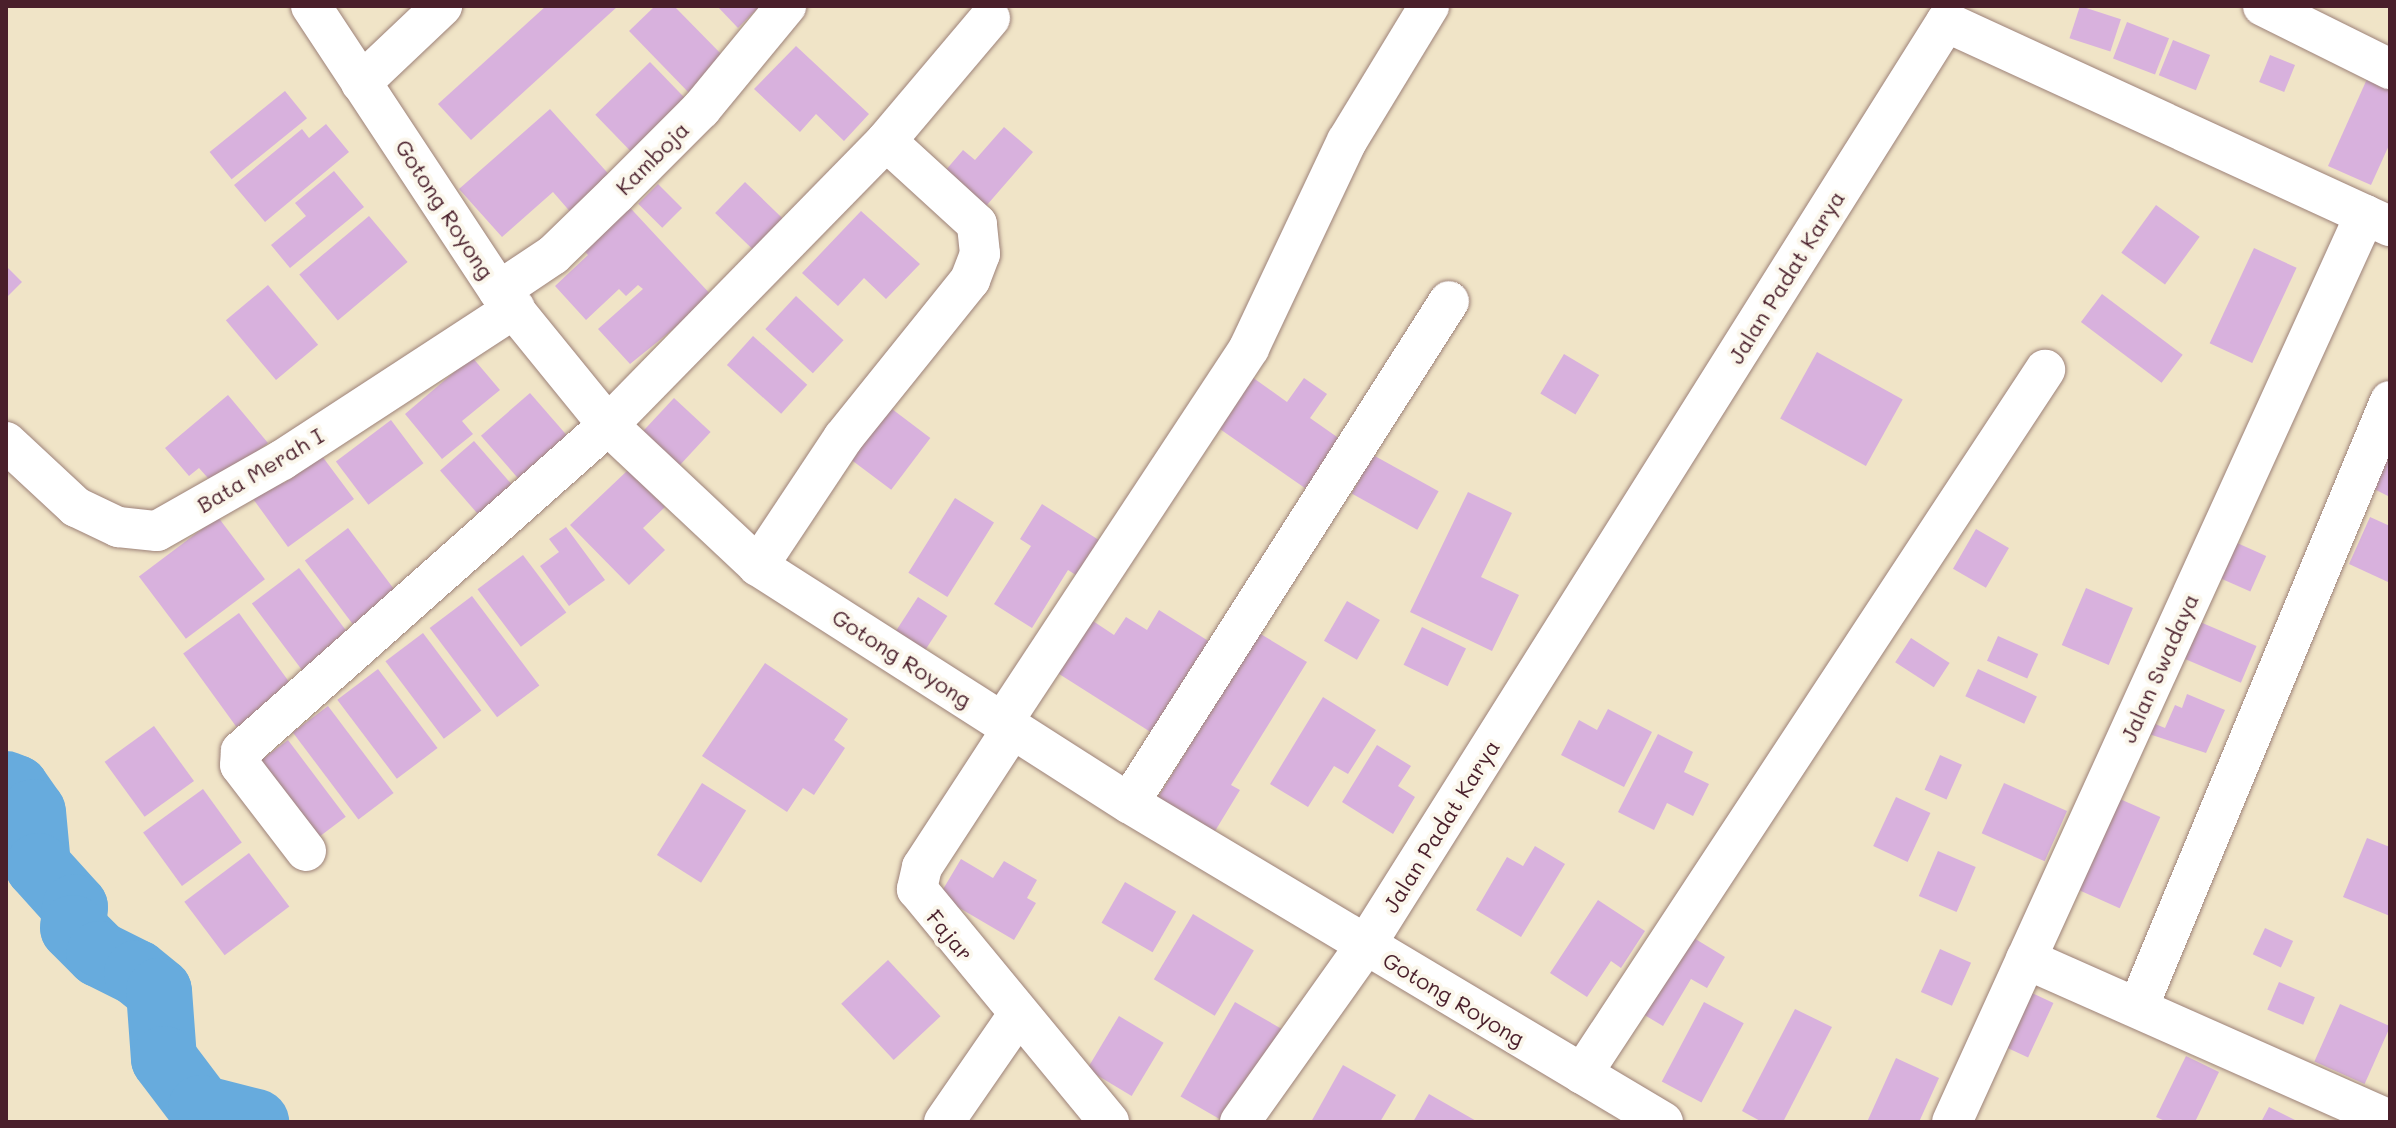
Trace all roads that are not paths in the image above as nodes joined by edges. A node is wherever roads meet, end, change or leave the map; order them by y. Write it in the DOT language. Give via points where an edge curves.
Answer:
graph roads {
  1 [pos="311,6"];
  2 [pos="442,6"];
  3 [pos="786,6"];
  4 [pos="1429,6"];
  5 [pos="2263,6"];
  6 [pos="1933,14"];
  7 [pos="990,18"];
  8 [pos="2390,69"];
  9 [pos="361,83"];
  10 [pos="886,141"];
  11 [pos="2378,221"];
  12 [pos="507,299"];
  13 [pos="1449,301"];
  14 [pos="2045,370"];
  15 [pos="2390,401"];
  16 [pos="608,425"];
  17 [pos="6,442"];
  18 [pos="758,566"];
  19 [pos="1007,726"];
  20 [pos="1129,803"];
  21 [pos="306,851"];
  22 [pos="1365,946"];
  23 [pos="2026,959"];
  24 [pos="2139,1005"];
  25 [pos="1017,1016"];
  26 [pos="1582,1074"];
  27 [pos="2390,1120"];
  28 [pos="944,1122"];
  29 [pos="1109,1122"];
  30 [pos="1240,1122"];
  31 [pos="1663,1122"];
  32 [pos="1952,1122"];
  1 -- 9 [label="street, Gotong Royong"];
  2 -- 9 [label="street"];
  3 -- 12 [label="street, Kamboja" via="701,109"];
  4 -- 19 [label="street" via="1347,141 1249,348"];
  5 -- 8 [label="street"];
  6 -- 11 [label="street, Jalan Padat Karya"];
  6 -- 22 [label="street, Jalan Padat Karya"];
  7 -- 10 [label="street"];
  9 -- 12 [label="street, Gotong Royong"];
  10 -- 16 [label="street"];
  10 -- 18 [label="street" via="977,224 980,254 970,280 843,438"];
  11 -- 23 [label="street, Jalan Swadaya"];
  12 -- 16 [label="street, Gotong Royong"];
  12 -- 17 [label="street, Bata Merah I" via="282,460 157,531 118,527 76,507"];
  13 -- 20 [label="street"];
  14 -- 26 [label="street"];
  15 -- 24 [label="street"];
  16 -- 18 [label="street, Gotong Royong"];
  16 -- 21 [label="street" via="241,751 240,765"];
  18 -- 19 [label="street, Gotong Royong"];
  19 -- 20 [label="street, Gotong Royong"];
  19 -- 25 [label="street, Fajar" via="922,867 917,889"];
  20 -- 22 [label="street, Gotong Royong"];
  22 -- 26 [label="street, Gotong Royong"];
  22 -- 30 [label="street, Jalan Padat Karya"];
  23 -- 24 [label="street"];
  23 -- 32 [label="street, Jalan Swadaya"];
  24 -- 27 [label="street"];
  25 -- 28 [label="street"];
  25 -- 29 [label="street, Fajar" via="1094,1098"];
  26 -- 31 [label="street, Gotong Royong"];
}
